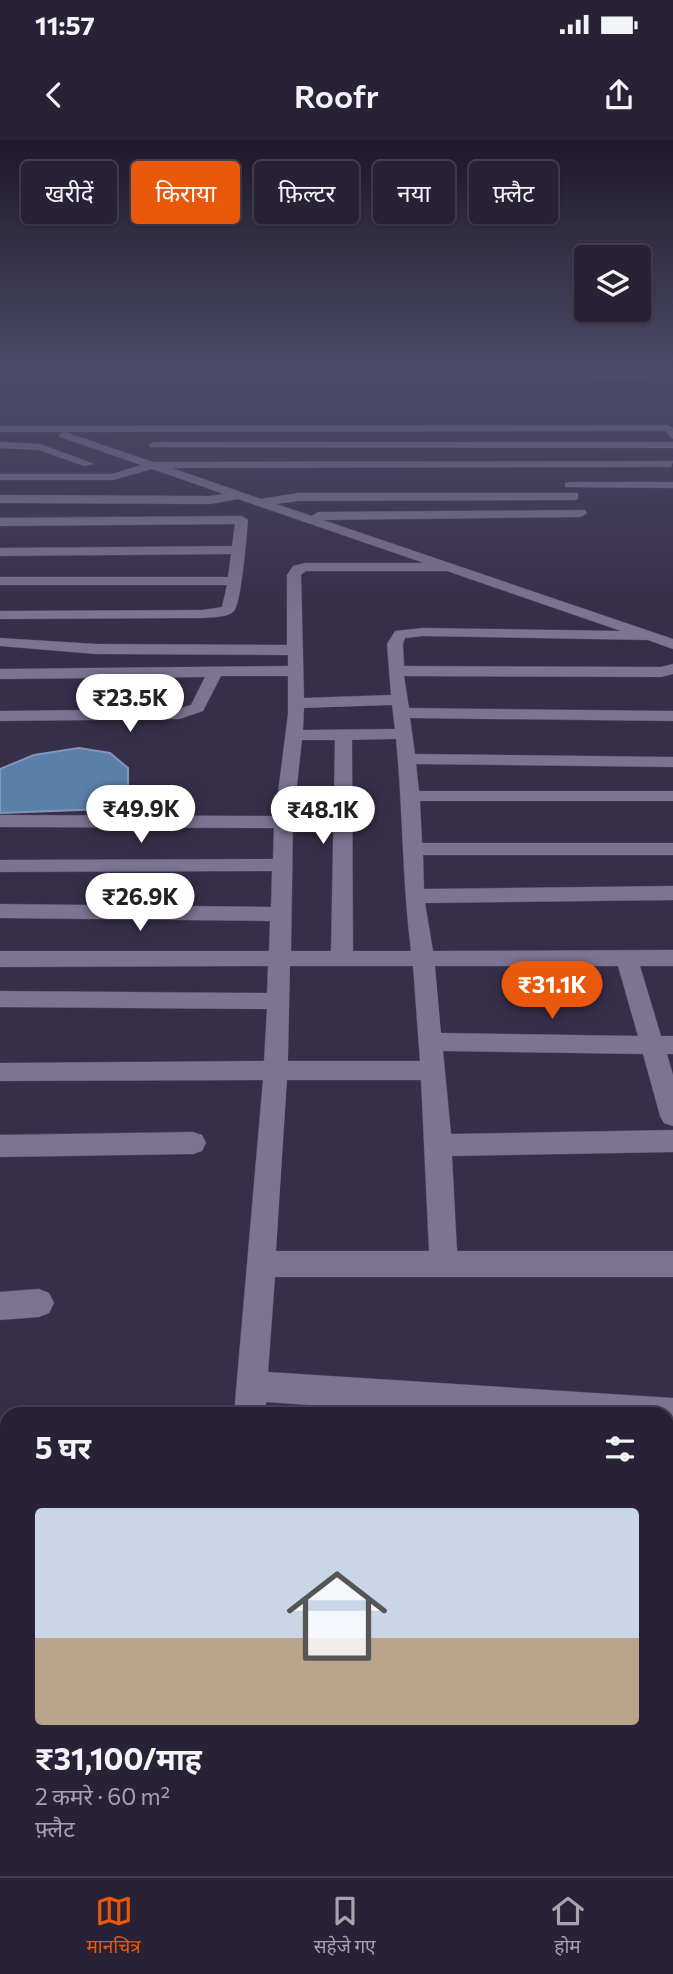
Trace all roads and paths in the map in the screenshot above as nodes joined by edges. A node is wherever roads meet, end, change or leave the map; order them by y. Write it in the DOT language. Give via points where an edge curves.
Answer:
graph roads {
  1 [pos="54,452"];
  2 [pos="114,452"];
  3 [pos="150,452"];
  4 [pos="557,452"];
  5 [pos="120,454"];
  6 [pos="135,459"];
  7 [pos="0,464"];
  8 [pos="88,464"];
  9 [pos="561,464"];
  10 [pos="672,464"];
  11 [pos="153,465"];
  12 [pos="0,477"];
  13 [pos="469,477"];
  14 [pos="193,479"];
  15 [pos="234,479"];
  16 [pos="673,485"];
  17 [pos="570,486"];
  18 [pos="239,495"];
  19 [pos="0,499"];
  20 [pos="260,502"];
  21 [pos="300,516"];
  22 [pos="0,522"];
  23 [pos="240,551"];
  24 [pos="0,552"];
  25 [pos="454,567"];
  26 [pos="235,580"];
  27 [pos="0,581"];
  28 [pos="0,615"];
  29 [pos="664,640"];
  30 [pos="0,642"];
  31 [pos="296,660"];
  32 [pos="673,669"];
  33 [pos="216,671"];
  34 [pos="396,671"];
  35 [pos="0,674"];
  36 [pos="296,703"];
  37 [pos="400,706"];
  38 [pos="0,716"];
  39 [pos="673,716"];
  40 [pos="344,734"];
  41 [pos="404,734"];
  42 [pos="293,735"];
  43 [pos="406,759"];
  44 [pos="673,762"];
  45 [pos="411,796"];
  46 [pos="673,796"];
  47 [pos="0,821"];
  48 [pos="284,822"];
  49 [pos="414,849"];
  50 [pos="673,849"];
  51 [pos="282,865"];
  52 [pos="0,866"];
  53 [pos="673,893"];
  54 [pos="414,897"];
  55 [pos="0,911"];
  56 [pos="280,914"];
  57 [pos="423,957"];
  58 [pos="280,958"];
  59 [pos="342,958"];
  60 [pos="627,958"];
  61 [pos="673,958"];
  62 [pos="0,959"];
  63 [pos="0,999"];
  64 [pos="276,1000"];
  65 [pos="429,1042"];
  66 [pos="663,1045"];
  67 [pos="431,1070"];
  68 [pos="276,1071"];
  69 [pos="0,1072"];
  70 [pos="673,1116"];
  71 [pos="673,1141"];
  72 [pos="193,1143"];
  73 [pos="439,1145"];
  74 [pos="0,1146"];
  75 [pos="263,1264"];
  76 [pos="443,1264"];
  77 [pos="673,1264"];
  78 [pos="39,1303"];
  79 [pos="0,1306"];
  80 [pos="251,1400"];
  81 [pos="454,1407"];
  1 -- 8 [label="street"];
  2 -- 5 [label="street"];
  3 -- 6 [label="street"];
  4 -- 9 [label="street"];
  5 -- 6 [label="street"];
  5 -- 8 [label="street"];
  6 -- 11 [label="street"];
  7 -- 8 [label="street"];
  9 -- 10 [label="street"];
  9 -- 11 [label="street"];
  9 -- 17 [label="street"];
  11 -- 12 [label="street" via="120,476"];
  11 -- 14 [label="street"];
  13 -- 17 [label="street"];
  14 -- 15 [label="street"];
  14 -- 18 [label="street"];
  16 -- 17 [label="street"];
  17 -- 20 [label="street"];
  17 -- 21 [label="street" via="582,518"];
  18 -- 19 [label="street" via="216,500"];
  18 -- 20 [label="street"];
  20 -- 21 [label="street"];
  21 -- 25 [label="street"];
  22 -- 23 [label="street" via="242,520"];
  23 -- 24 [label="street"];
  23 -- 26 [label="street"];
  25 -- 29 [label="street"];
  25 -- 31 [label="street" via="298,569 293,584"];
  26 -- 27 [label="street"];
  26 -- 28 [label="street" via="231,607 216,612"];
  29 -- 34 [label="street" via="411,632 396,639"];
  30 -- 31 [label="street"];
  31 -- 33 [label="street"];
  31 -- 36 [label="street"];
  32 -- 34 [label="street"];
  33 -- 35 [label="street"];
  33 -- 38 [label="street" via="197,708 179,715"];
  34 -- 37 [label="street"];
  36 -- 37 [label="street"];
  36 -- 42 [label="street"];
  37 -- 39 [label="street"];
  37 -- 41 [label="street"];
  40 -- 41 [label="street"];
  40 -- 42 [label="street"];
  40 -- 59 [label="street"];
  41 -- 43 [label="street"];
  42 -- 48 [label="street"];
  43 -- 44 [label="street"];
  43 -- 45 [label="street"];
  45 -- 46 [label="street"];
  45 -- 49 [label="street"];
  47 -- 48 [label="street"];
  48 -- 51 [label="street"];
  49 -- 50 [label="street"];
  49 -- 54 [label="street"];
  51 -- 52 [label="street"];
  51 -- 56 [label="street"];
  53 -- 54 [label="street"];
  54 -- 57 [label="street"];
  55 -- 56 [label="street"];
  56 -- 58 [label="street"];
  57 -- 59 [label="street"];
  57 -- 60 [label="street"];
  57 -- 65 [label="street"];
  58 -- 59 [label="street"];
  58 -- 62 [label="street"];
  58 -- 64 [label="street"];
  60 -- 61 [label="street"];
  60 -- 66 [label="street"];
  63 -- 64 [label="street"];
  64 -- 68 [label="street"];
  65 -- 66 [label="street"];
  65 -- 67 [label="street"];
  66 -- 70 [label="street"];
  67 -- 68 [label="street"];
  67 -- 73 [label="street"];
  68 -- 69 [label="street"];
  68 -- 75 [label="street"];
  71 -- 73 [label="street"];
  72 -- 74 [label="street"];
  73 -- 76 [label="street"];
  75 -- 76 [label="street"];
  75 -- 80 [label="street"];
  76 -- 77 [label="street"];
  78 -- 79 [label="street"];
  80 -- 81 [label="street"];
}
